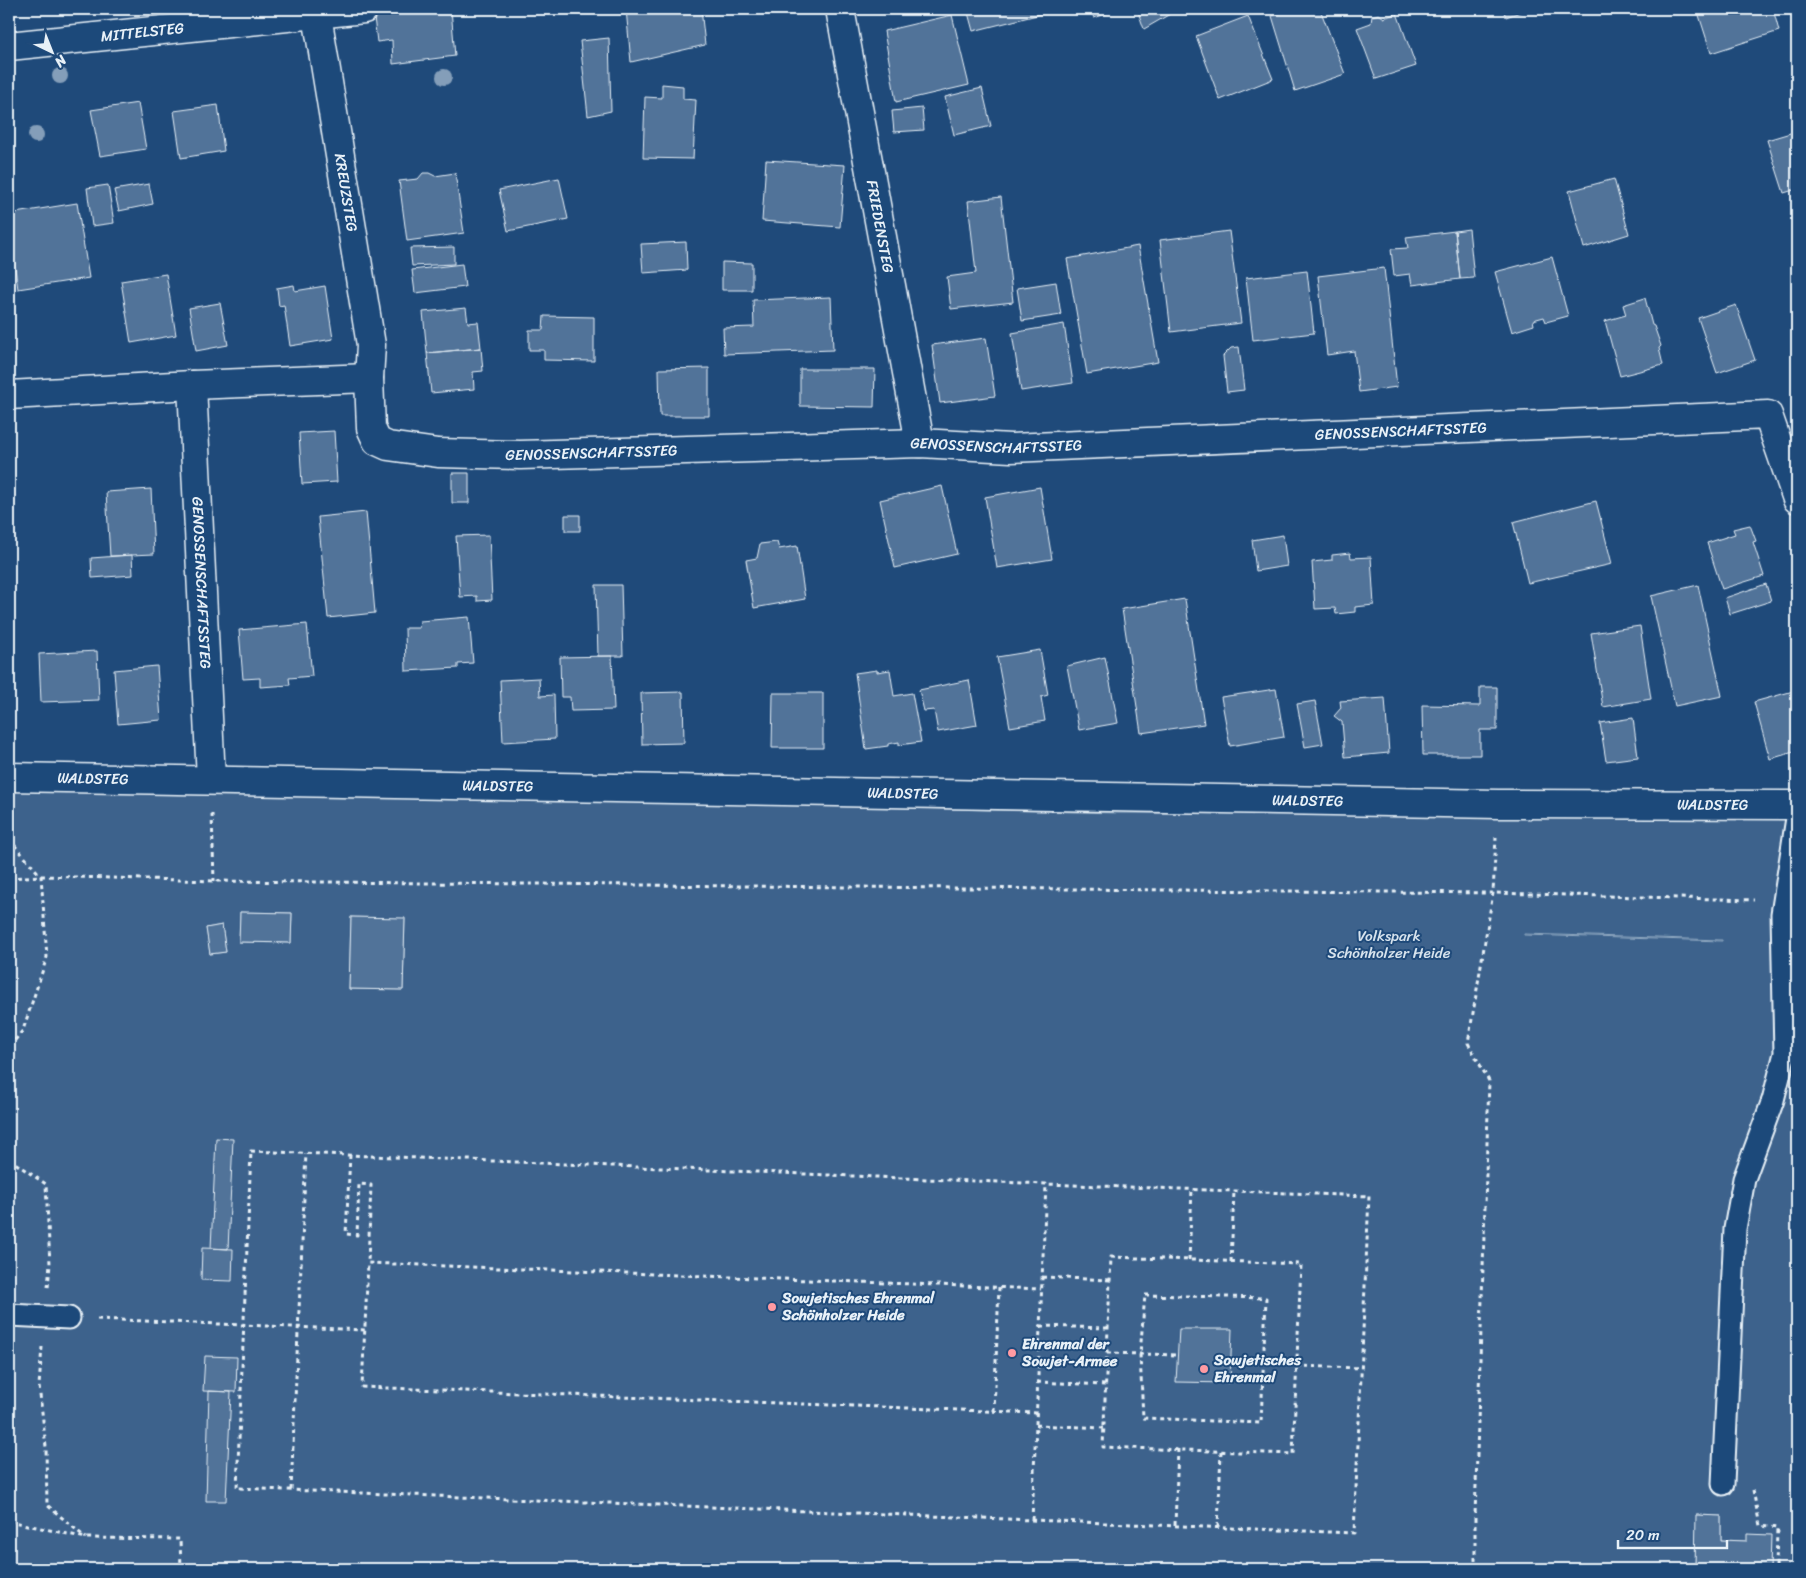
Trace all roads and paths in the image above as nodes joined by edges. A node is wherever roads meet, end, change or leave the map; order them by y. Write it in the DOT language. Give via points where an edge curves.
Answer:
graph roads {
  1 [pos="364,9"];
  2 [pos="840,9"];
  3 [pos="317,12"];
  4 [pos="9,46"];
  5 [pos="369,378"];
  6 [pos="192,385"];
  7 [pos="9,395"];
  8 [pos="920,443"];
  9 [pos="1797,499"];
  10 [pos="9,777"];
  11 [pos="212,779"];
  12 [pos="1498,804"];
  13 [pos="1797,805"];
  14 [pos="1797,818"];
  15 [pos="9,839"];
  16 [pos="40,876"];
  17 [pos="9,878"];
  18 [pos="214,881"];
  19 [pos="1493,893"];
  20 [pos="1784,900"];
  21 [pos="9,1048"];
  22 [pos="306,1153"];
  23 [pos="350,1155"];
  24 [pos="1046,1184"];
  25 [pos="1192,1189"];
  26 [pos="1234,1191"];
  27 [pos="1189,1260"];
  28 [pos="1230,1262"];
  29 [pos="368,1263"];
  30 [pos="1042,1277"];
  31 [pos="1110,1280"];
  32 [pos="999,1287"];
  33 [pos="1041,1289"];
  34 [pos="9,1315"];
  35 [pos="68,1318"];
  36 [pos="244,1325"];
  37 [pos="1040,1326"];
  38 [pos="298,1328"];
  39 [pos="1108,1328"];
  40 [pos="364,1330"];
  41 [pos="1106,1352"];
  42 [pos="1140,1354"];
  43 [pos="1178,1355"];
  44 [pos="1297,1366"];
  45 [pos="1361,1368"];
  46 [pos="1037,1382"];
  47 [pos="1105,1385"];
  48 [pos="994,1411"];
  49 [pos="1036,1413"];
  50 [pos="1036,1425"];
  51 [pos="1104,1428"];
  52 [pos="1178,1449"];
  53 [pos="1220,1451"];
  54 [pos="1723,1484"];
  55 [pos="291,1490"];
  56 [pos="1032,1520"];
  57 [pos="9,1521"];
  58 [pos="1175,1526"];
  59 [pos="1218,1527"];
  60 [pos="181,1569"];
  61 [pos="1475,1569"];
  62 [pos="1776,1569"];
  1 -- 3 [label="street, MITTELSTEG"];
  2 -- 8 [label="street, FRIEDENSTEG"];
  3 -- 4 [label="street, MITTELSTEG"];
  3 -- 5 [label="street, KREUZSTEG" via="371,345"];
  5 -- 6 [label="street"];
  5 -- 8 [label="street, GENOSSENSCHAFTSSTEG" via="371,428 377,441 388,446 438,453 520,455"];
  6 -- 7 [label="street"];
  6 -- 11 [label="street, GENOSSENSCHAFTSSTEG"];
  8 -- 9 [label="street, GENOSSENSCHAFTSSTEG" via="1011,448 1768,415"];
  10 -- 11 [label="street, WALDSTEG"];
  11 -- 12 [label="street, WALDSTEG"];
  11 -- 18 [label="path"];
  12 -- 13 [label="street, WALDSTEG"];
  12 -- 19 [label="path"];
  14 -- 20 [label="lane"];
  15 -- 16 [label="path"];
  16 -- 17 [label="path"];
  16 -- 18 [label="path"];
  16 -- 21 [label="path" via="47,958 22,1030"];
  18 -- 19 [label="path"];
  19 -- 20 [label="path"];
  19 -- 61 [label="path" via="1468,1043 1489,1081"];
  20 -- 54 [label="lane" via="1786,1053 1773,1100 1744,1179 1735,1229"];
  22 -- 23 [label="path"];
  22 -- 36 [label="path" via="252,1151"];
  22 -- 38 [label="path"];
  23 -- 24 [label="path"];
  23 -- 29 [label="path" via="346,1234 357,1235 359,1184 371,1185"];
  24 -- 25 [label="path"];
  24 -- 30 [label="path"];
  25 -- 26 [label="path"];
  25 -- 27 [label="path"];
  26 -- 28 [label="path"];
  26 -- 45 [label="path" via="1369,1196"];
  27 -- 28 [label="path"];
  27 -- 31 [label="path" via="1111,1257"];
  28 -- 44 [label="path" via="1301,1264"];
  29 -- 32 [label="path"];
  29 -- 40 [label="path"];
  30 -- 31 [label="path"];
  30 -- 33 [label="path"];
  31 -- 39 [label="path"];
  32 -- 33 [label="path"];
  32 -- 48 [label="path"];
  33 -- 37 [label="path"];
  34 -- 35 [label="lane"];
  35 -- 36 [label="path"];
  36 -- 38 [label="path"];
  36 -- 55 [label="path" via="237,1488"];
  37 -- 39 [label="path"];
  37 -- 46 [label="path"];
  38 -- 40 [label="path"];
  38 -- 55 [label="path"];
  39 -- 41 [label="path"];
  40 -- 48 [label="path" via="362,1387"];
  41 -- 42 [label="path"];
  41 -- 47 [label="path"];
  42 -- 42 [label="path" via="1145,1295 1266,1298 1261,1423 1143,1418"];
  42 -- 43 [label="path"];
  44 -- 45 [label="path"];
  44 -- 53 [label="path" via="1293,1454"];
  45 -- 59 [label="path" via="1354,1533"];
  46 -- 47 [label="path"];
  46 -- 49 [label="path"];
  47 -- 51 [label="path"];
  48 -- 49 [label="path"];
  49 -- 50 [label="path"];
  50 -- 51 [label="path"];
  50 -- 56 [label="path"];
  51 -- 52 [label="path" via="1103,1446"];
  52 -- 53 [label="path"];
  52 -- 58 [label="path"];
  53 -- 59 [label="path"];
  54 -- 62 [label="path" via="1752,1486 1760,1526 1777,1528"];
  55 -- 56 [label="path"];
  56 -- 58 [label="path"];
  57 -- 60 [label="path" via="86,1538 180,1539"];
  58 -- 59 [label="path"];
}
